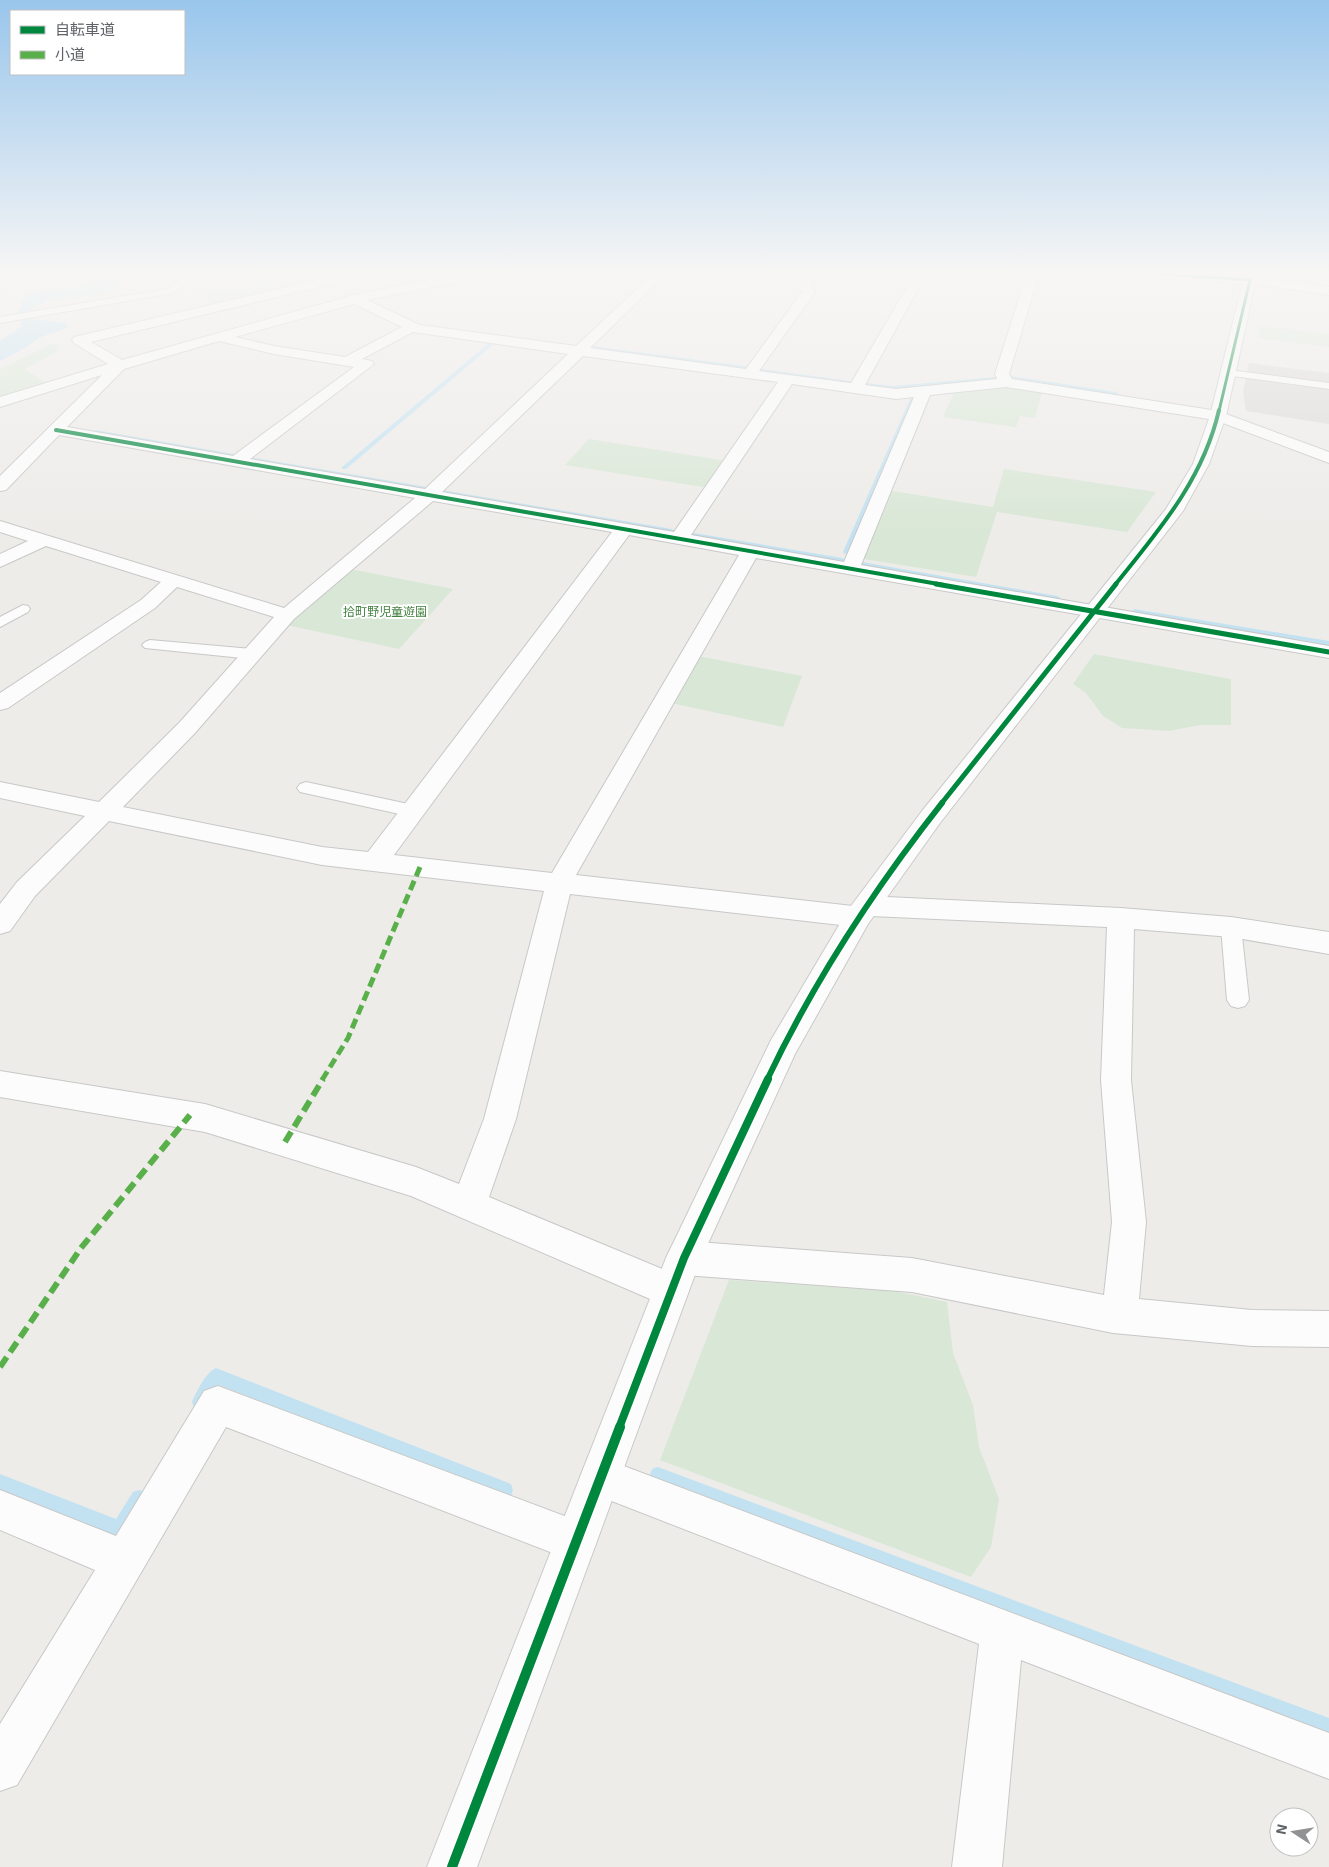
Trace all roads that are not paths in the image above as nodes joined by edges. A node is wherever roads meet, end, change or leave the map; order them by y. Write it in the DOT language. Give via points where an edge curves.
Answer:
graph roads {
  1 [pos="112,360"];
  2 [pos="137,360"];
  3 [pos="342,360"];
  4 [pos="569,360"];
  5 [pos="647,360"];
  6 [pos="760,360"];
  7 [pos="872,360"];
  8 [pos="1006,360"];
  9 [pos="1232,360"];
  10 [pos="348,361"];
  11 [pos="120,365"];
  12 [pos="1229,373"];
  13 [pos="750,374"];
  14 [pos="788,379"];
  15 [pos="1006,383"];
  16 [pos="1329,386"];
  17 [pos="856,388"];
  18 [pos="924,391"];
  19 [pos="0,402"];
  20 [pos="1218,416"];
  21 [pos="56,430"];
  22 [pos="1329,458"];
  23 [pos="237,461"];
  24 [pos="0,486"];
  25 [pos="429,495"];
  26 [pos="0,526"];
  27 [pos="624,529"];
  28 [pos="679,539"];
  29 [pos="45,540"];
  30 [pos="751,551"];
  31 [pos="0,561"];
  32 [pos="850,569"];
  33 [pos="174,580"];
  34 [pos="1099,605"];
  35 [pos="22,609"];
  36 [pos="286,615"];
  37 [pos="0,623"];
  38 [pos="1329,637"];
  39 [pos="150,644"];
  40 [pos="1329,652"];
  41 [pos="252,654"];
  42 [pos="0,703"];
  43 [pos="306,788"];
  44 [pos="0,790"];
  45 [pos="104,811"];
  46 [pos="413,811"];
  47 [pos="375,862"];
  48 [pos="559,883"];
  49 [pos="862,911"];
  50 [pos="1121,918"];
  51 [pos="0,924"];
  52 [pos="1231,927"];
  53 [pos="1329,943"];
  54 [pos="1238,1000"];
  55 [pos="0,1084"];
  56 [pos="469,1204"];
  57 [pos="677,1274"];
  58 [pos="1120,1316"];
  59 [pos="1329,1329"];
  60 [pos="600,1477"];
  61 [pos="0,1510"];
  62 [pos="576,1540"];
  63 [pos="125,1561"];
  64 [pos="1002,1632"];
  65 [pos="1329,1756"];
  66 [pos="0,1768"];
  67 [pos="452,1867"];
  68 [pos="977,1867"];
  1 -- 11 [label="street"];
  2 -- 11 [label="street"];
  3 -- 10 [label="street"];
  4 -- 25 [label="street"];
  5 -- 13 [label="street"];
  6 -- 13 [label="street"];
  7 -- 17 [label="street"];
  8 -- 15 [label="street" via="1002,374"];
  9 -- 12 [label="street"];
  10 -- 23 [label="street" via="367,364"];
  11 -- 19 [label="street"];
  11 -- 21 [label="street"];
  12 -- 16 [label="lane"];
  12 -- 20 [label="street"];
  13 -- 14 [label="street"];
  14 -- 17 [label="street"];
  14 -- 28 [label="street"];
  15 -- 18 [label="street"];
  15 -- 20 [label="street"];
  17 -- 18 [label="street" via="896,394"];
  18 -- 32 [label="street"];
  20 -- 22 [label="street"];
  20 -- 34 [label="street" via="1201,464 1174,511"];
  21 -- 23 [label="street"];
  21 -- 24 [label="street"];
  23 -- 25 [label="street"];
  25 -- 27 [label="street"];
  25 -- 36 [label="street"];
  26 -- 29 [label="street"];
  27 -- 28 [label="street"];
  27 -- 46 [label="street"];
  28 -- 30 [label="street"];
  29 -- 31 [label="street"];
  29 -- 33 [label="street"];
  30 -- 32 [label="street"];
  30 -- 48 [label="street"];
  32 -- 34 [label="street"];
  33 -- 36 [label="street"];
  33 -- 42 [label="street" via="148,604"];
  34 -- 38 [label="street"];
  34 -- 40 [label="street"];
  34 -- 49 [label="street" via="931,817"];
  35 -- 37 [label="lane"];
  36 -- 41 [label="street"];
  39 -- 41 [label="lane"];
  41 -- 45 [label="street" via="187,728"];
  43 -- 46 [label="lane"];
  44 -- 45 [label="street"];
  45 -- 47 [label="street" via="322,856"];
  45 -- 51 [label="street" via="26,889"];
  46 -- 47 [label="street"];
  47 -- 48 [label="street"];
  48 -- 49 [label="street"];
  48 -- 56 [label="street" via="500,1119"];
  49 -- 50 [label="street"];
  49 -- 57 [label="street" via="782,1049"];
  50 -- 52 [label="street"];
  50 -- 58 [label="street" via="1116,1080 1129,1222"];
  52 -- 53 [label="street"];
  52 -- 54 [label="lane"];
  55 -- 56 [label="street" via="205,1118 416,1182"];
  56 -- 57 [label="street"];
  57 -- 58 [label="street" via="912,1275"];
  57 -- 60 [label="street"];
  58 -- 59 [label="street" via="1252,1328"];
  60 -- 62 [label="street"];
  60 -- 64 [label="street"];
  61 -- 63 [label="street"];
  62 -- 63 [label="street" via="218,1405"];
  62 -- 67 [label="street"];
  63 -- 66 [label="street"];
  64 -- 65 [label="street"];
  64 -- 68 [label="street"];
}
